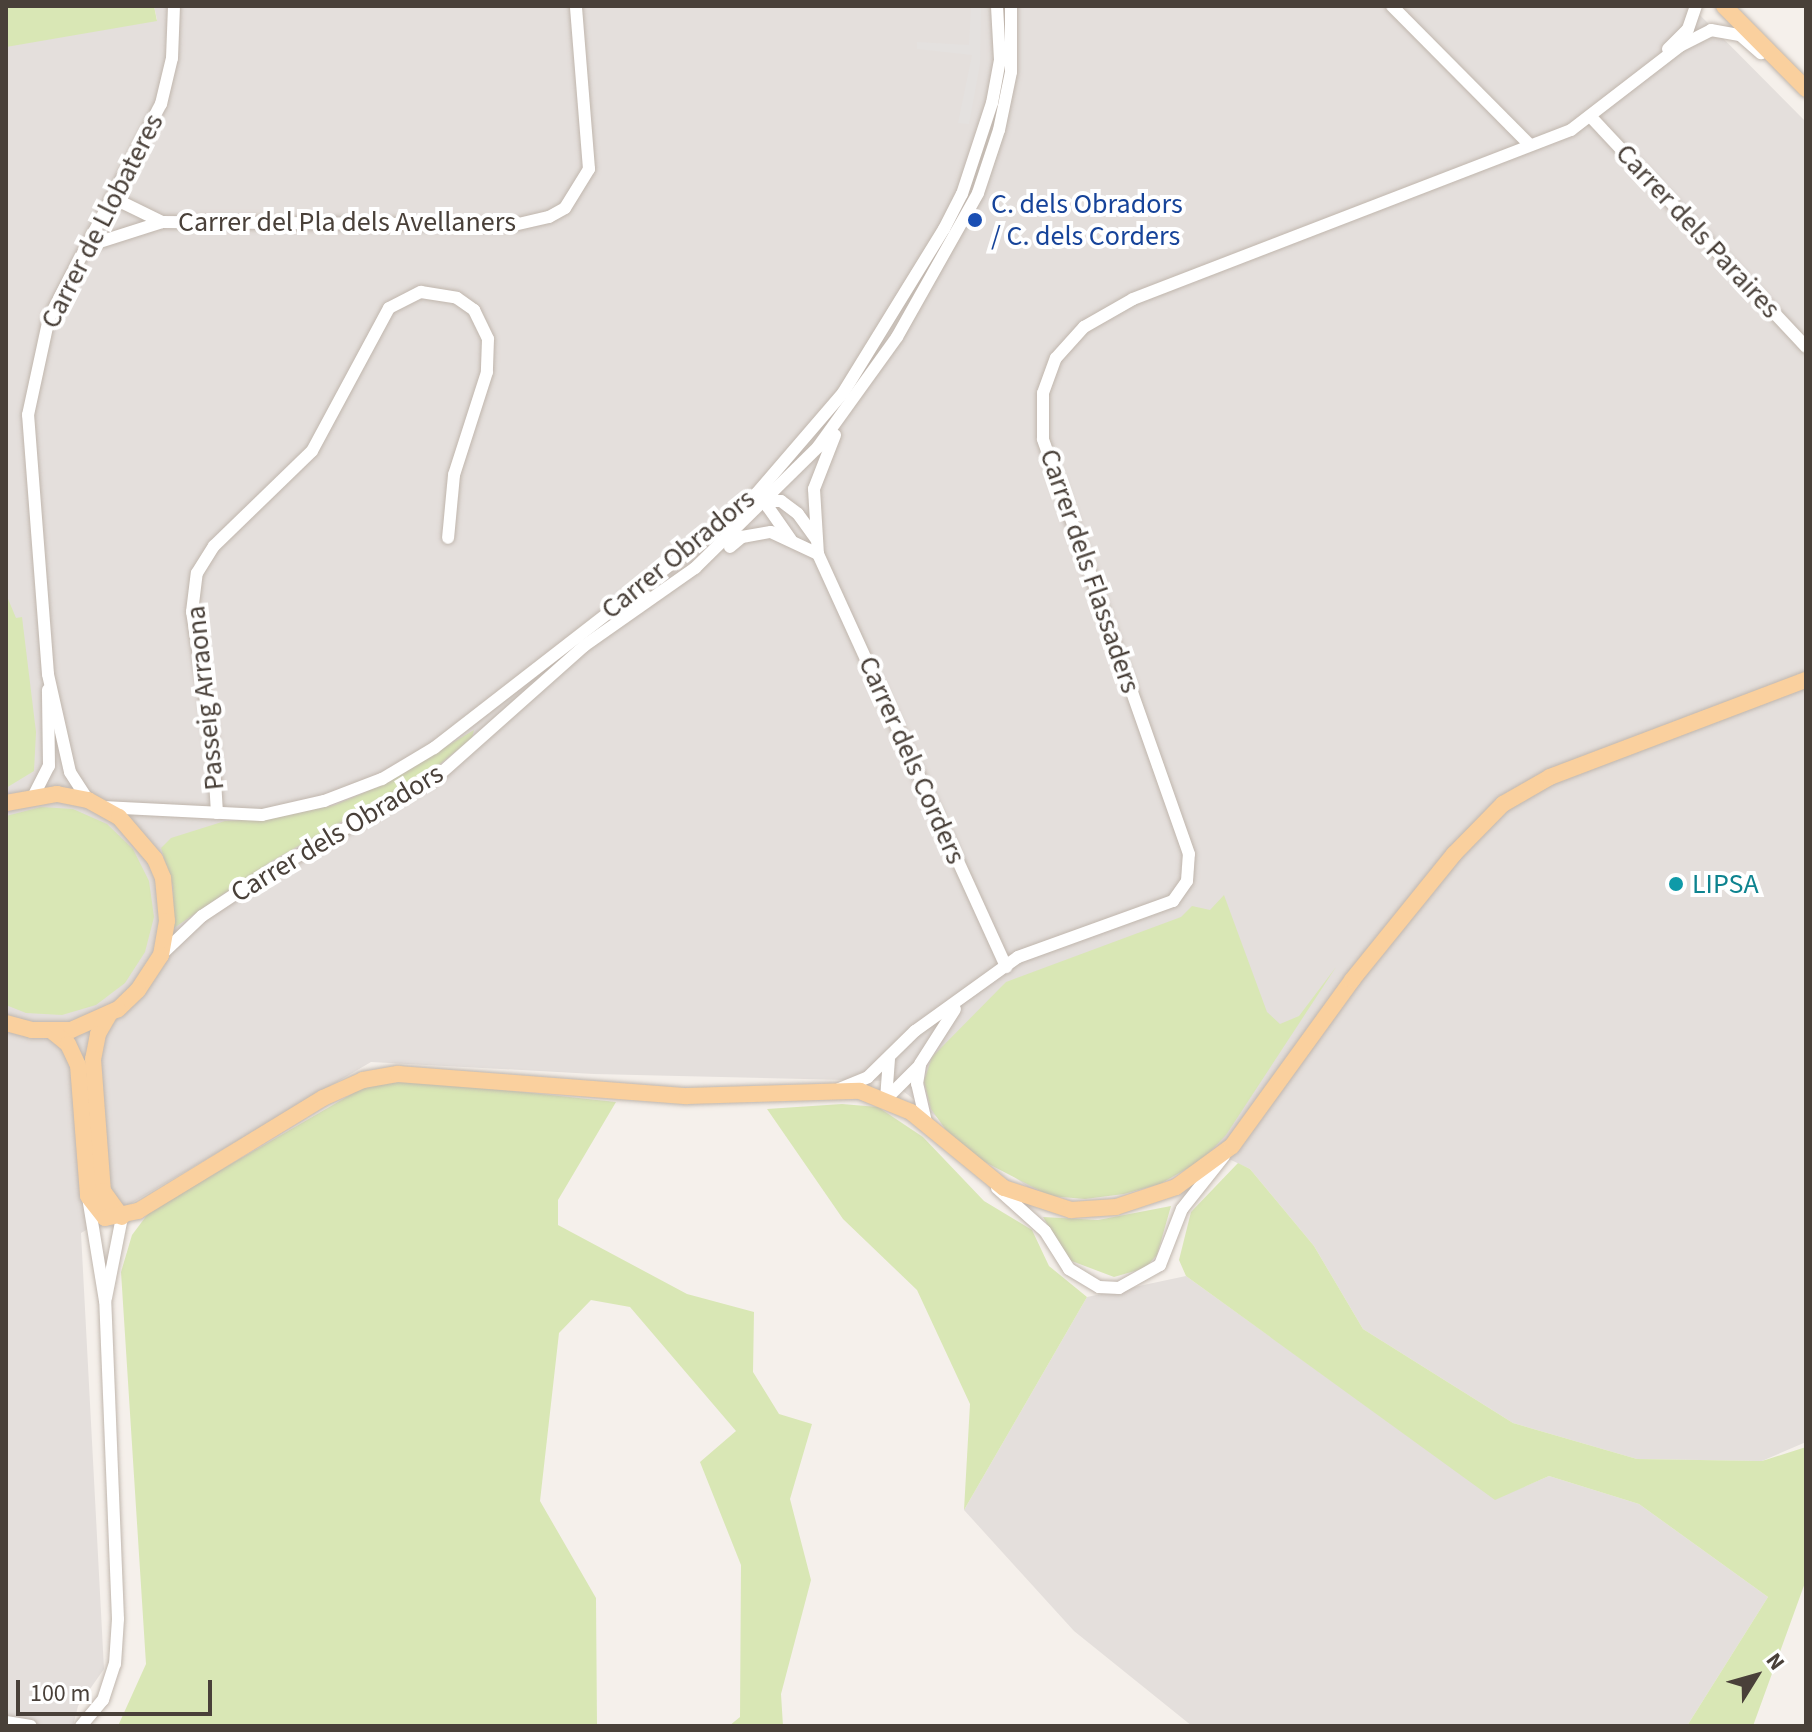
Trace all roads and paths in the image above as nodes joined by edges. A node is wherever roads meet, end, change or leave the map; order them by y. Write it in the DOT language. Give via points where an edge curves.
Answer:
graph roads {
  1 [pos="174,6"];
  2 [pos="576,6"];
  3 [pos="997,6"];
  4 [pos="1004,6"];
  5 [pos="1011,6"];
  6 [pos="1392,6"];
  7 [pos="1696,6"];
  8 [pos="1724,6"];
  9 [pos="1012,30"];
  10 [pos="1011,49"];
  11 [pos="1641,77"];
  12 [pos="1806,89"];
  13 [pos="1590,116"];
  14 [pos="1529,144"];
  15 [pos="973,172"];
  16 [pos="113,198"];
  17 [pos="162,222"];
  18 [pos="87,246"];
  19 [pos="890,346"];
  20 [pos="1806,347"];
  21 [pos="852,404"];
  22 [pos="826,415"];
  23 [pos="769,500"];
  24 [pos="448,538"];
  25 [pos="791,540"];
  26 [pos="817,540"];
  27 [pos="818,554"];
  28 [pos="695,568"];
  29 [pos="660,576"];
  30 [pos="576,634"];
  31 [pos="584,646"];
  32 [pos="48,674"];
  33 [pos="1806,680"];
  34 [pos="34,795"];
  35 [pos="6,803"];
  36 [pos="95,804"];
  37 [pos="217,813"];
  38 [pos="161,955"];
  39 [pos="1006,967"];
  40 [pos="959,1003"];
  41 [pos="110,1013"];
  42 [pos="6,1023"];
  43 [pos="53,1032"];
  44 [pos="889,1059"];
  45 [pos="920,1064"];
  46 [pos="836,1090"];
  47 [pos="886,1099"];
  48 [pos="927,1123"];
  49 [pos="1232,1146"];
  50 [pos="986,1177"];
  51 [pos="88,1196"];
  52 [pos="122,1217"];
  53 [pos="105,1301"];
  54 [pos="6,1722"];
  55 [pos="31,1726"];
  56 [pos="81,1726"];
  1 -- 16 [label="street, Carrer de Llobateres" via="172,58 161,104"];
  2 -- 17 [label="street, Carrer del Pla dels Avellaners" via="589,169 565,208 549,217 514,225"];
  3 -- 15 [label="street, Carrer Obradors" via="1000,60"];
  4 -- 9 [label="street, Carrer dels Obradors"];
  5 -- 9 [label="street, Carrer dels Obradors"];
  6 -- 14 [label="street"];
  7 -- 11 [label="street, Carrer dels Flassaders" via="1688,29"];
  8 -- 12 [label="main road"];
  9 -- 10 [label="street, Carrer dels Obradors"];
  10 -- 15 [label="street, Carrer dels Obradors"];
  10 -- 19 [label="street, Carrer dels Obradors" via="999,130 978,193"];
  11 -- 12 [label="street, Carrer dels Flassaders" via="1680,46 1723,29 1740,35"];
  11 -- 13 [label="street, Carrer dels Flassaders"];
  13 -- 14 [label="street, Carrer dels Flassaders" via="1571,130"];
  13 -- 20 [label="street, Carrer dels Paraires"];
  14 -- 39 [label="street, Carrer dels Flassaders" via="1133,299 1084,327 1056,358 1043,393 1043,439 1189,854 1187,881 1173,901 1018,957"];
  15 -- 19 [label="street, Carrer dels Obradors" via="891,334"];
  15 -- 22 [label="street, Carrer Obradors" via="911,289"];
  16 -- 17 [label="street, Carrer del Pla dels Avellaners"];
  16 -- 18 [label="street, Carrer de Llobateres"];
  17 -- 18 [label="street"];
  18 -- 32 [label="street, Carrer de Llobateres" via="41,339 28,415"];
  19 -- 21 [label="street, Carrer dels Obradors"];
  21 -- 23 [label="street, Carrer dels Obradors"];
  21 -- 26 [label="street, Carrer dels Corders" via="825,454 814,489"];
  22 -- 23 [label="street" via="822,430 775,483"];
  22 -- 29 [label="street, Carrer Obradors" via="757,493"];
  23 -- 25 [label="street" via="768,507"];
  23 -- 26 [label="street" via="781,501 798,514"];
  23 -- 28 [label="street, Carrer dels Obradors"];
  23 -- 29 [label="street" via="757,501 678,569"];
  24 -- 37 [label="street, Passeig Arraona" via="454,475 487,372 488,339 465,304 441,292 421,292 389,308 312,451 214,546 197,573 192,612 213,747"];
  25 -- 27 [label="street"];
  25 -- 28 [label="street" via="771,532 742,537"];
  26 -- 27 [label="street, Carrer dels Corders"];
  27 -- 39 [label="street, Carrer dels Corders"];
  28 -- 31 [label="street, Carrer dels Obradors"];
  29 -- 30 [label="street, Carrer Obradors"];
  30 -- 31 [label="street"];
  30 -- 37 [label="street, Carrer Obradors" via="434,748 382,779 324,801 262,815"];
  31 -- 38 [label="street, Carrer dels Obradors" via="440,774 258,879 202,916"];
  32 -- 34 [label="street, Carrer de Llobateres" via="49,766"];
  32 -- 36 [label="street, Carrer de Llobateres" via="70,772"];
  33 -- 49 [label="main road" via="1550,777 1503,804 1454,854 1352,980"];
  34 -- 35 [label="main road"];
  34 -- 36 [label="main road"];
  36 -- 37 [label="street, Carrer Obradors"];
  36 -- 38 [label="main road" via="134,829 163,878 167,921"];
  38 -- 41 [label="main road" via="138,990"];
  39 -- 40 [label="street, Carrer dels Flassaders"];
  40 -- 44 [label="street, Carrer dels Flassaders" via="915,1031"];
  40 -- 45 [label="street, Carrer dels Flassaders"];
  41 -- 43 [label="main road"];
  41 -- 52 [label="main road" via="93,1059 103,1191"];
  42 -- 43 [label="main road"];
  43 -- 51 [label="main road" via="68,1044 78,1065"];
  44 -- 46 [label="street, Carrer dels Flassaders" via="868,1077"];
  44 -- 47 [label="street"];
  45 -- 47 [label="street, Carrer dels Flassaders"];
  45 -- 48 [label="street" via="917,1084"];
  46 -- 47 [label="main road"];
  46 -- 52 [label="main road" via="687,1096 422,1073 378,1076 323,1098"];
  47 -- 48 [label="main road"];
  48 -- 50 [label="main road"];
  49 -- 50 [label="main road" via="1176,1187 1116,1207 1046,1205"];
  49 -- 50 [label="street" via="1182,1209 1160,1265 1119,1288 1099,1287 1069,1269 1045,1231"];
  51 -- 52 [label="main road" via="105,1218"];
  51 -- 53 [label="street"];
  52 -- 53 [label="street"];
  53 -- 56 [label="street" via="117,1634 115,1664 103,1700"];
  54 -- 55 [label="street"];
}
